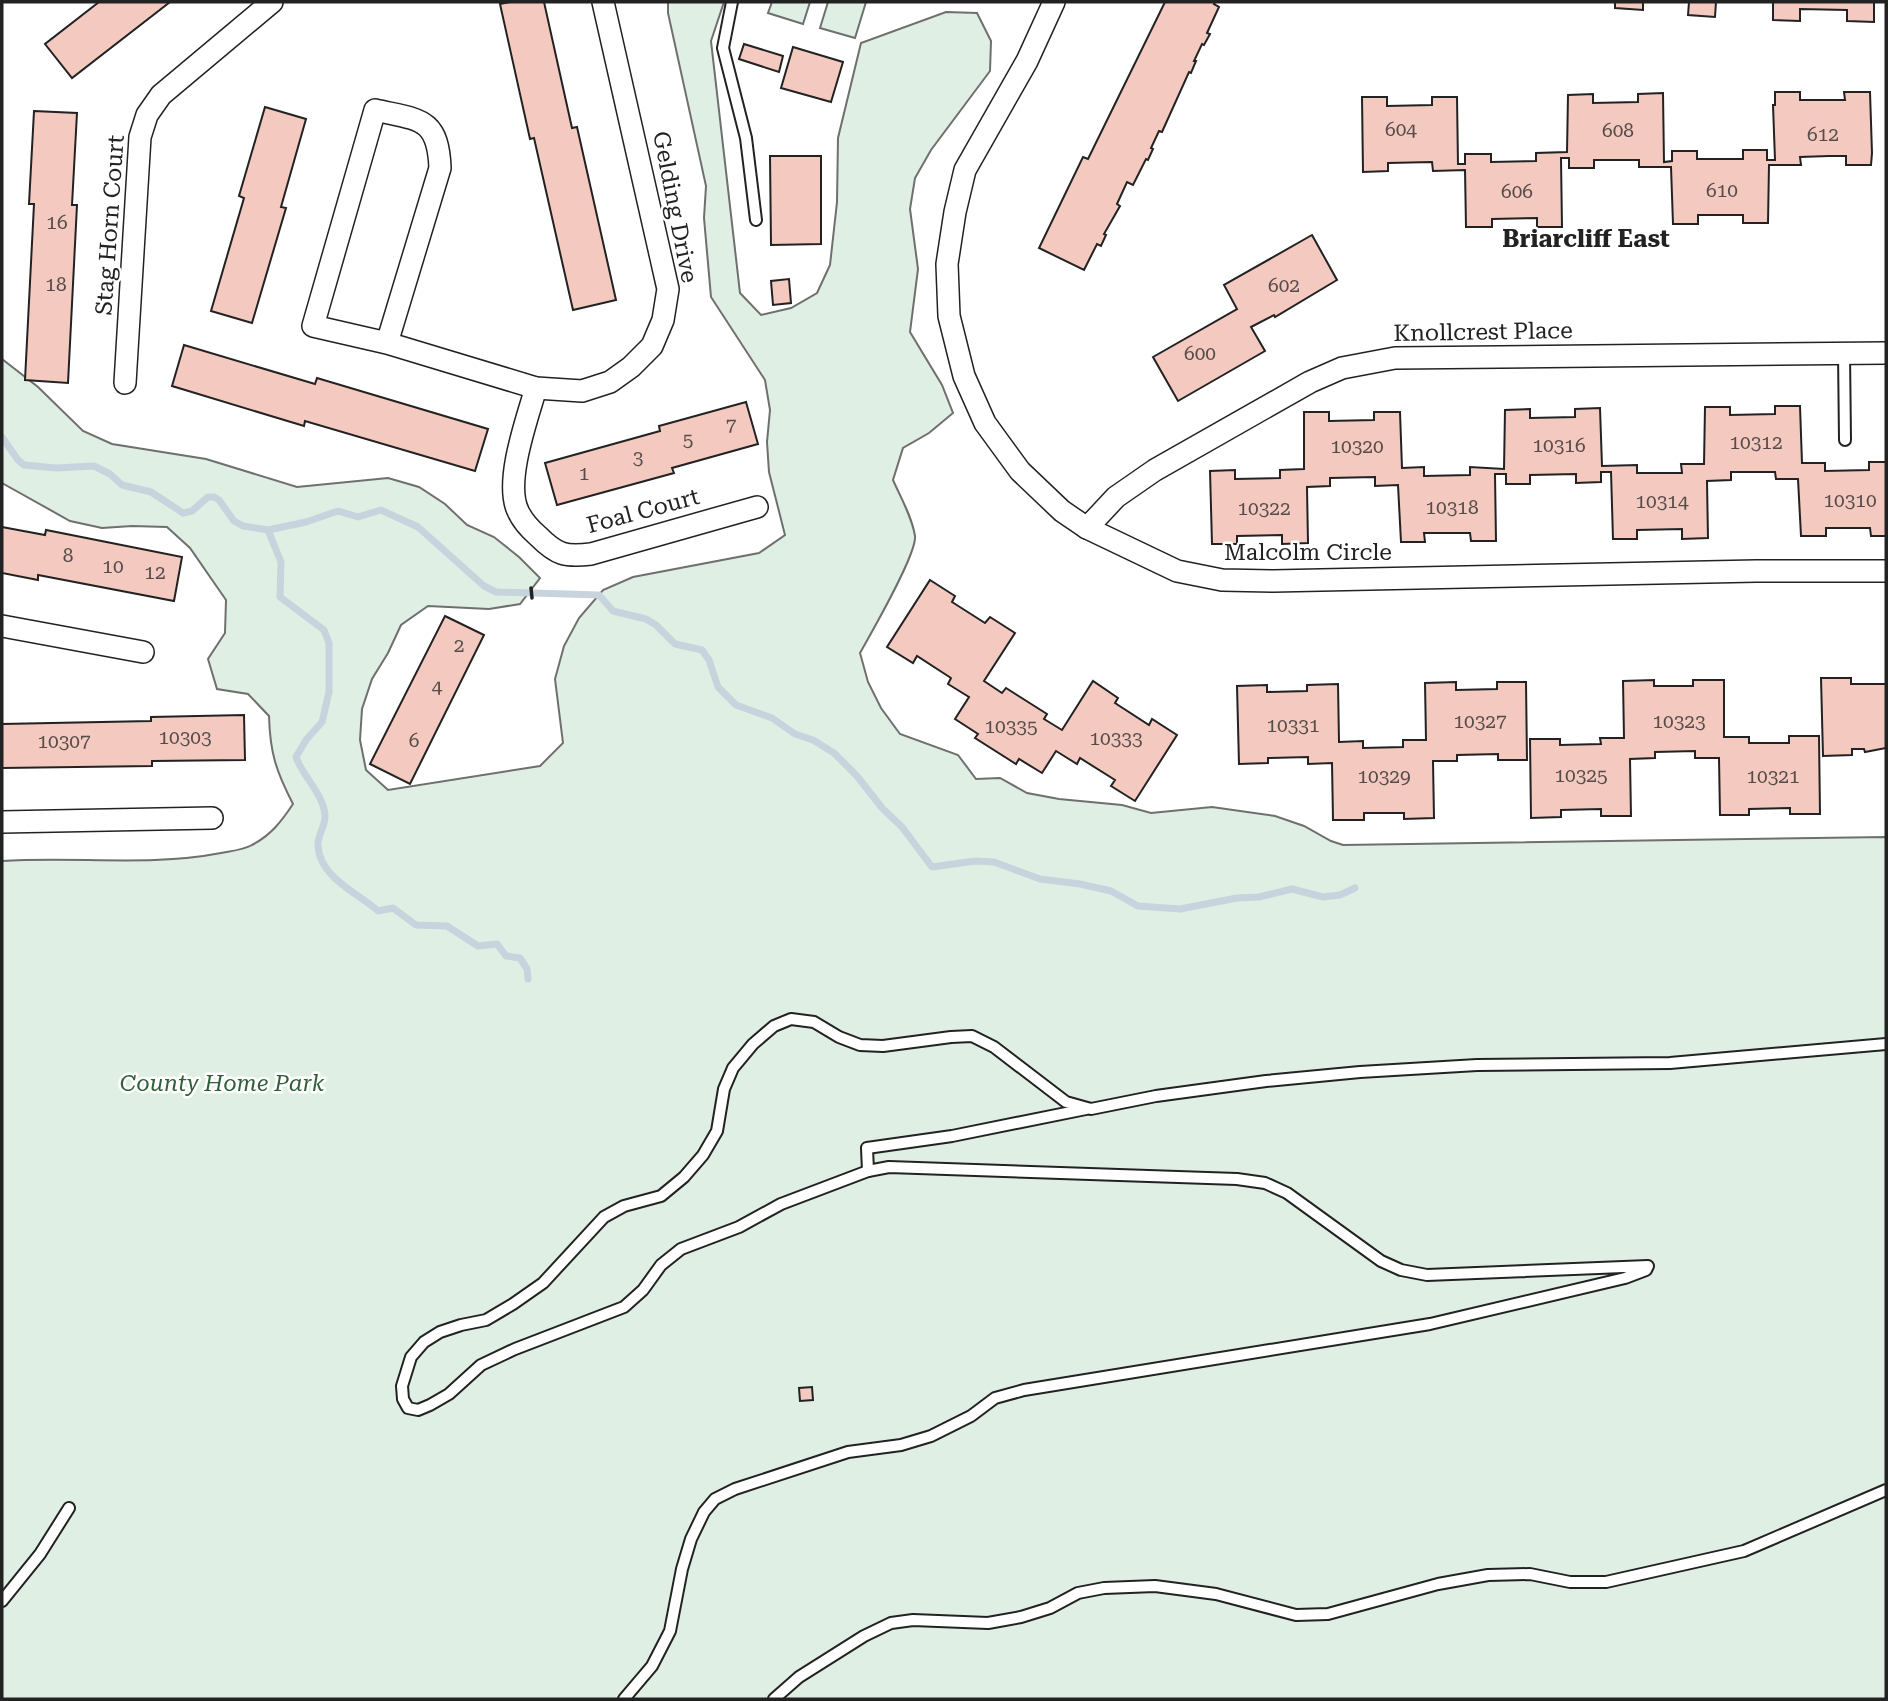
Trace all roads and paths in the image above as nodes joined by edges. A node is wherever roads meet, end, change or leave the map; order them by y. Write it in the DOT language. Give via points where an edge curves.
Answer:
graph roads {
  1 [pos="272,2"];
  2 [pos="603,2"];
  3 [pos="732,2"];
  4 [pos="1054,2"];
  5 [pos="756,220"];
  6 [pos="387,343"];
  7 [pos="1844,353"];
  8 [pos="1886,353"];
  9 [pos="125,383"];
  10 [pos="536,388"];
  11 [pos="1845,440"];
  12 [pos="757,507"];
  13 [pos="1087,528"];
  14 [pos="1886,571"];
  15 [pos="2,626"];
  16 [pos="143,652"];
  17 [pos="212,818"];
  18 [pos="2,822"];
  19 [pos="1886,1044"];
  20 [pos="1091,1108"];
  21 [pos="868,1171"];
  22 [pos="1886,1490"];
  23 [pos="69,1508"];
  24 [pos="2,1601"];
  25 [pos="624,1699"];
  26 [pos="774,1699"];
  1 -- 9 [label="street, Stag Horn Court" via="162,95 147,115 140,137"];
  2 -- 10 [label="street, Gelding Drive" via="668,289 663,320 652,346 610,382 582,391"];
  3 -- 5 [label="lane" via="723,48 746,138"];
  4 -- 13 [label="street, Malcolm Circle" via="1027,61 965,170 947,264 949,316 964,376 985,423 1020,471"];
  6 -- 6 [label="street, Gelding Drive" via="440,169 439,145 420,120 375,110 313,326"];
  6 -- 10 [label="street, Gelding Drive"];
  7 -- 8 [label="street, Knollcrest Place"];
  7 -- 11 [label="lane"];
  7 -- 13 [label="street, Knollcrest Place" via="1395,358 1342,368 1155,470 1116,497"];
  10 -- 12 [label="street, Foal Court" via="516,461 514,487 517,509 547,545 568,556 592,554"];
  13 -- 14 [label="street, Malcolm Circle" via="1177,571 1222,580"];
  15 -- 16 [label="street"];
  17 -- 18 [label="street"];
  19 -- 20 [label="lane" via="1670,1063 1477,1065 1360,1072 1266,1081"];
  20 -- 21 [label="lane" via="867,1148"];
  20 -- 21 [label="lane" via="1066,1102 994,1047 972,1036 860,1045 814,1022 791,1019 774,1026 733,1068 716,1131 704,1155 684,1177 661,1196 604,1217 543,1283 513,1304 486,1320 440,1332 424,1342 411,1357 403,1399 408,1408 430,1405 481,1365 624,1307 681,1248"];
  21 -- 25 [label="lane" via="889,1167 1237,1179 1265,1183 1287,1193 1381,1261 1401,1270 1427,1275 1648,1266 1625,1278 1430,1324 1024,1390 995,1398 931,1436 848,1452 735,1489 715,1499 704,1512 685,1559 670,1632 652,1666"];
  22 -- 26 [label="lane" via="1744,1552 1606,1582 1488,1574 1328,1614 1296,1615 1216,1594 1155,1586 1104,1588 1078,1593 1021,1617 988,1623 891,1623 799,1677"];
  23 -- 24 [label="lane"];
}
